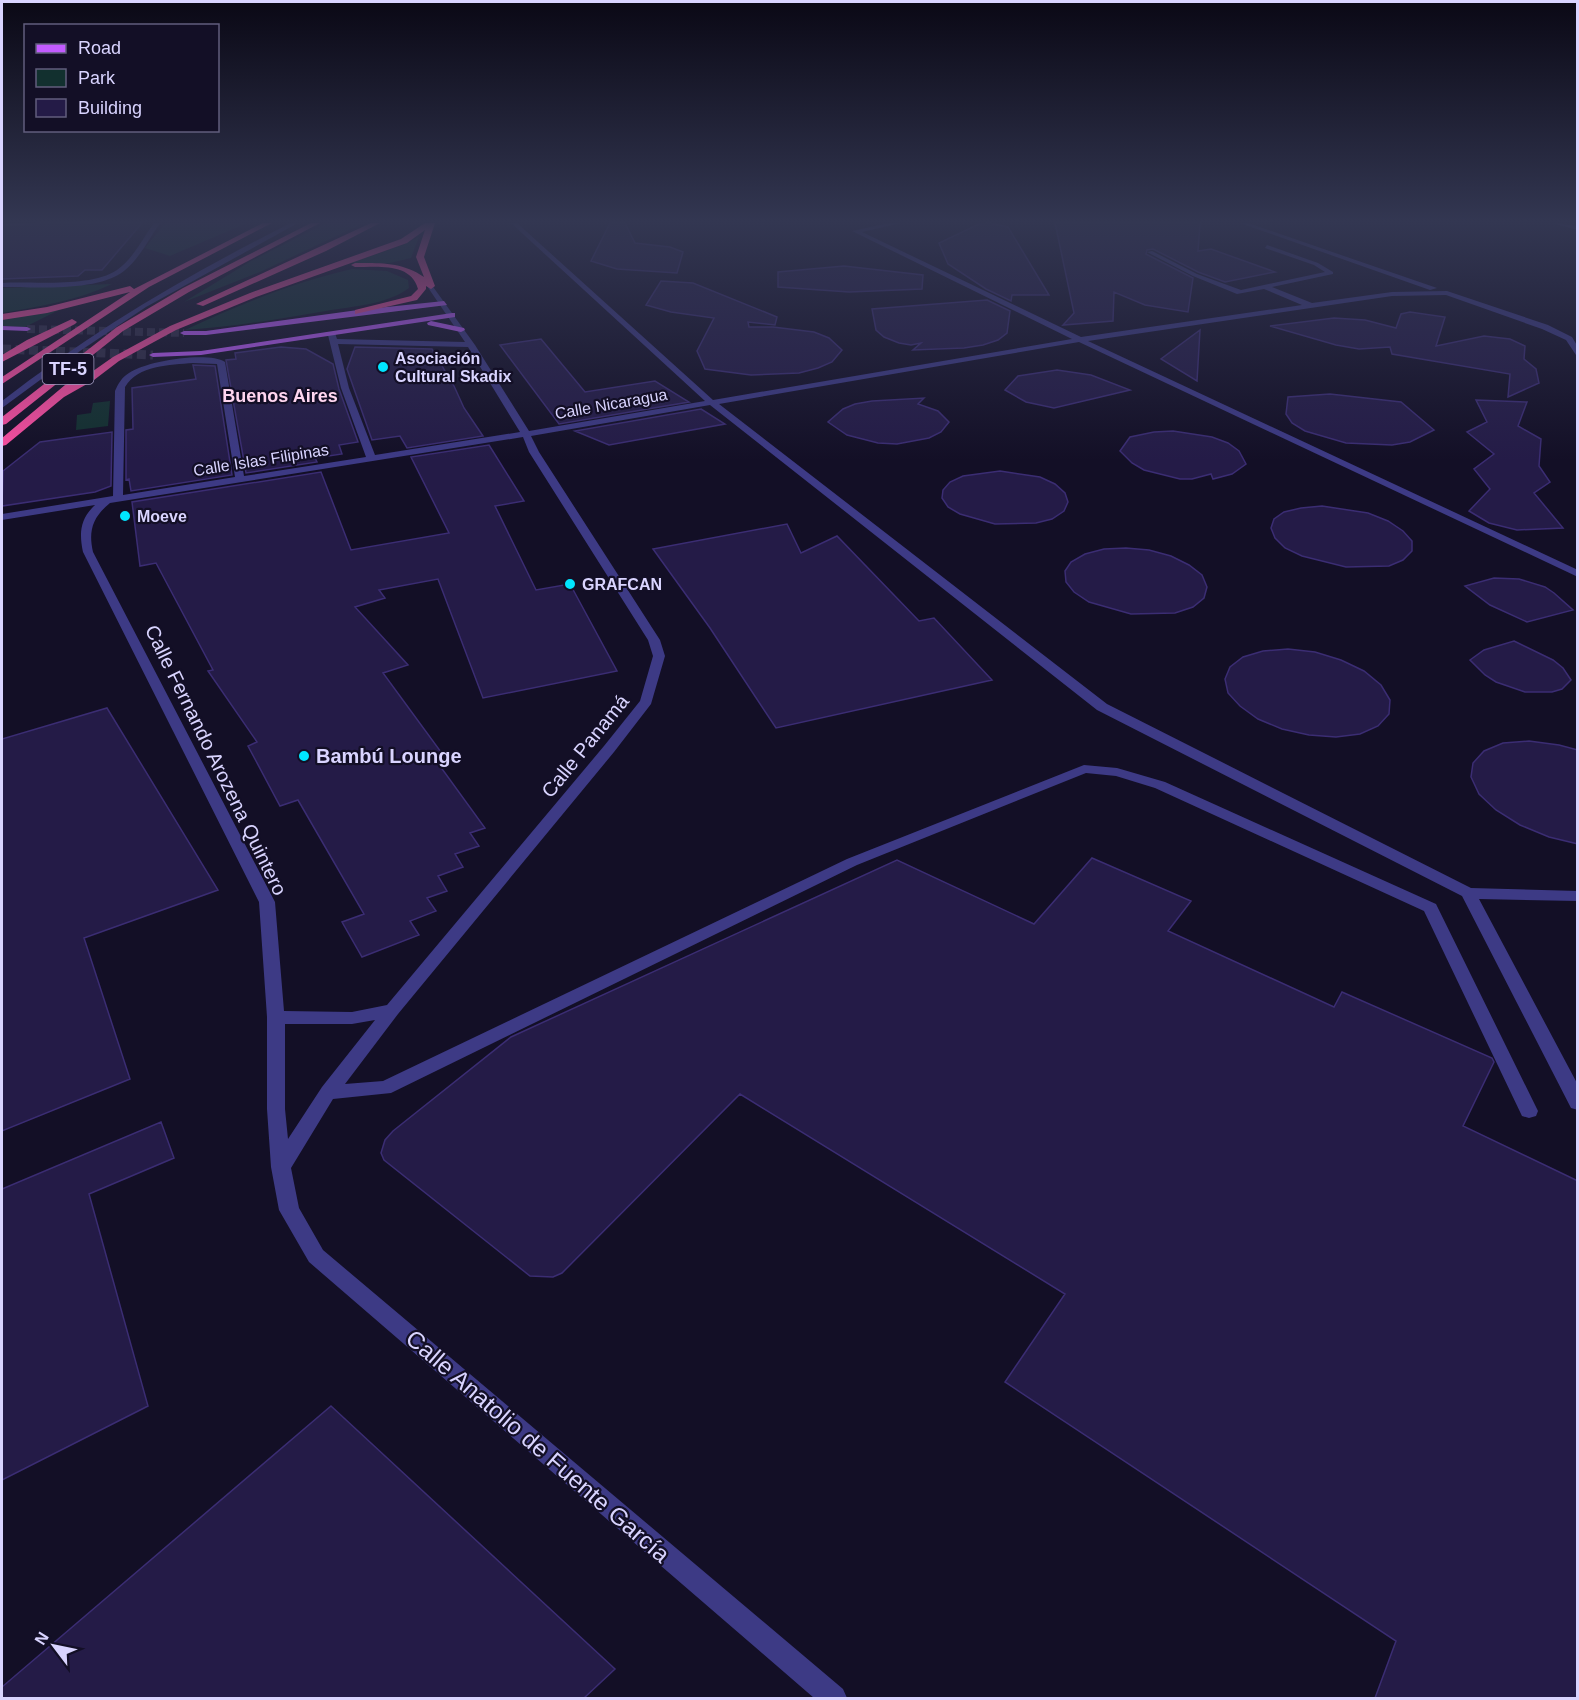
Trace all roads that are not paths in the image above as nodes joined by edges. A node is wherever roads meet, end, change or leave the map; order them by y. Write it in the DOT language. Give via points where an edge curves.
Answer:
graph roads {
  1 [pos="77,302"];
  2 [pos="115,302"];
  3 [pos="117,302"];
  4 [pos="148,302"];
  5 [pos="166,302"];
  6 [pos="203,302"];
  7 [pos="236,302"];
  8 [pos="397,302"];
  9 [pos="599,302"];
  10 [pos="1002,302"];
  11 [pos="1301,302"];
  12 [pos="1335,302"];
  13 [pos="1474,302"];
  14 [pos="444,303"];
  15 [pos="1310,306"];
  16 [pos="190,308"];
  17 [pos="358,312"];
  18 [pos="452,315"];
  19 [pos="2,317"];
  20 [pos="169,318"];
  21 [pos="137,320"];
  22 [pos="407,323"];
  23 [pos="2,328"];
  24 [pos="27,329"];
  25 [pos="461,330"];
  26 [pos="184,333"];
  27 [pos="132,335"];
  28 [pos="332,338"];
  29 [pos="1080,340"];
  30 [pos="471,345"];
  31 [pos="111,346"];
  32 [pos="153,355"];
  33 [pos="1578,356"];
  34 [pos="2,359"];
  35 [pos="2,381"];
  36 [pos="59,394"];
  37 [pos="707,404"];
  38 [pos="2,405"];
  39 [pos="2,422"];
  40 [pos="526,434"];
  41 [pos="2,443"];
  42 [pos="371,458"];
  43 [pos="240,479"];
  44 [pos="114,498"];
  45 [pos="2,517"];
  46 [pos="1578,574"];
  47 [pos="1468,893"];
  48 [pos="1578,896"];
  49 [pos="392,1010"];
  50 [pos="276,1017"];
  51 [pos="328,1092"];
  52 [pos="1578,1103"];
  53 [pos="1529,1112"];
  54 [pos="281,1167"];
  55 [pos="834,1698"];
  1 -- 19 [label="highway"];
  2 -- 34 [label="highway"];
  3 -- 35 [label="highway, TF-5"];
  4 -- 38 [label="street"];
  5 -- 21 [label="highway, TF-5"];
  6 -- 16 [label="highway"];
  7 -- 36 [label="highway" via="173,328"];
  8 -- 17 [label="highway"];
  9 -- 37 [label="street"];
  10 -- 29 [label="street"];
  11 -- 15 [label="street"];
  12 -- 15 [label="street, Calle Nicaragua"];
  13 -- 33 [label="street" via="1569,339"];
  14 -- 17 [label="main road"];
  14 -- 18 [label="street, Calle Panamá"];
  15 -- 29 [label="street, Calle Nicaragua"];
  17 -- 26 [label="main road"];
  18 -- 22 [label="main road"];
  18 -- 25 [label="street, Calle Panamá"];
  20 -- 36 [label="highway" via="104,358"];
  21 -- 31 [label="highway" via="136,327"];
  21 -- 39 [label="highway, TF-5"];
  22 -- 25 [label="main road" via="440,324"];
  22 -- 28 [label="main road"];
  23 -- 24 [label="main road"];
  25 -- 30 [label="street, Calle Panamá"];
  27 -- 31 [label="highway"];
  28 -- 30 [label="street"];
  28 -- 32 [label="main road" via="181,356"];
  28 -- 42 [label="street" via="345,388"];
  29 -- 37 [label="street, Calle Nicaragua"];
  29 -- 46 [label="street"];
  30 -- 40 [label="street, Calle Panamá"];
  31 -- 36 [label="highway" via="69,378"];
  36 -- 41 [label="highway"];
  37 -- 40 [label="street, Calle Nicaragua"];
  37 -- 47 [label="street" via="1102,707"];
  40 -- 42 [label="street, Calle Islas Filipinas"];
  40 -- 49 [label="street, Calle Panamá" via="654,640 659,656 656,670 646,701 609,749"];
  42 -- 43 [label="street, Calle Islas Filipinas"];
  43 -- 44 [label="street, Calle Islas Filipinas"];
  43 -- 44 [label="street" via="221,362 208,359 136,372 123,382 119,391"];
  44 -- 45 [label="street, Calle Islas Filipinas"];
  44 -- 50 [label="street, Calle Fernando Arozena Quintero" via="98,507 85,525 88,552 267,902"];
  47 -- 48 [label="street"];
  47 -- 52 [label="street"];
  49 -- 50 [label="street" via="352,1018"];
  49 -- 51 [label="street, Calle Panamá"];
  50 -- 54 [label="street, Calle Fernando Arozena Quintero" via="276,1109"];
  51 -- 53 [label="street" via="385,1088 852,862 1084,769 1117,772 1160,785 1430,908"];
  51 -- 54 [label="street, Calle Panamá"];
  54 -- 55 [label="street, Calle Anatolio de Fuente García" via="289,1210 316,1256"];
}
